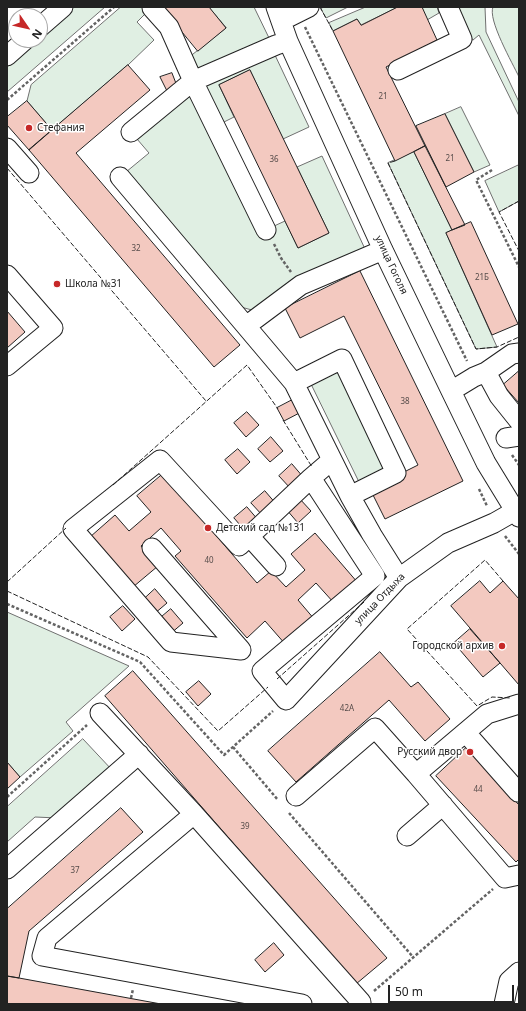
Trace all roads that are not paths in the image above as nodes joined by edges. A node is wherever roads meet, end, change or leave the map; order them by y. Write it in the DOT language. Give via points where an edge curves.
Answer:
graph roads {
  1 [pos="63,7"];
  2 [pos="448,7"];
  3 [pos="152,8"];
  4 [pos="304,10"];
  5 [pos="278,14"];
  6 [pos="48,20"];
  7 [pos="288,40"];
  8 [pos="16,48"];
  9 [pos="7,56"];
  10 [pos="398,70"];
  11 [pos="193,81"];
  12 [pos="131,132"];
  13 [pos="7,148"];
  14 [pos="29,173"];
  15 [pos="120,177"];
  16 [pos="266,230"];
  17 [pos="383,250"];
  18 [pos="7,275"];
  19 [pos="246,326"];
  20 [pos="519,353"];
  21 [pos="7,366"];
  22 [pos="480,374"];
  23 [pos="294,383"];
  24 [pos="451,391"];
  25 [pos="519,421"];
  26 [pos="332,460"];
  27 [pos="311,478"];
  28 [pos="350,496"];
  29 [pos="517,514"];
  30 [pos="249,536"];
  31 [pos="152,548"];
  32 [pos="276,566"];
  33 [pos="399,578"];
  34 [pos="241,650"];
  35 [pos="262,670"];
  36 [pos="519,704"];
  37 [pos="100,713"];
  38 [pos="466,733"];
  39 [pos="139,754"];
  40 [pos="416,774"];
  41 [pos="518,792"];
  42 [pos="286,802"];
  43 [pos="443,805"];
  44 [pos="194,814"];
  45 [pos="407,836"];
  46 [pos="7,870"];
  47 [pos="512,877"];
  48 [pos="519,972"];
  49 [pos="361,1003"];
  50 [pos="302,1004"];
  51 [pos="504,1004"];
  1 -- 6 [label="street"];
  2 -- 10 [label="street" via="462,39"];
  3 -- 11 [label="street" via="169,27"];
  4 -- 5 [label="street"];
  5 -- 7 [label="street, улица Гоголя"];
  7 -- 11 [label="street"];
  7 -- 17 [label="street, улица Гоголя"];
  8 -- 9 [label="street"];
  11 -- 12 [label="street"];
  11 -- 16 [label="street"];
  13 -- 14 [label="street"];
  15 -- 19 [label="street"];
  17 -- 19 [label="street" via="301,285"];
  17 -- 24 [label="street, улица Гоголя"];
  18 -- 21 [label="street" via="53,328"];
  19 -- 23 [label="street"];
  20 -- 22 [label="street" via="512,354"];
  22 -- 24 [label="street"];
  22 -- 25 [label="street"];
  23 -- 26 [label="street"];
  23 -- 28 [label="street" via="342,359 396,473"];
  24 -- 29 [label="street, улица Гоголя" via="486,463"];
  26 -- 27 [label="street"];
  26 -- 28 [label="street"];
  27 -- 30 [label="street"];
  27 -- 35 [label="street" via="375,576"];
  28 -- 33 [label="street"];
  29 -- 33 [label="street, улица Отдыха" via="448,543"];
  30 -- 32 [label="street"];
  30 -- 34 [label="street" via="239,546 160,460 73,529 171,642"];
  31 -- 34 [label="street"];
  33 -- 35 [label="street, улица Отдыха" via="286,700"];
  34 -- 35 [label="street"];
  36 -- 38 [label="street" via="488,714"];
  37 -- 39 [label="street"];
  38 -- 40 [label="street"];
  38 -- 41 [label="street"];
  39 -- 44 [label="street"];
  39 -- 46 [label="street"];
  40 -- 42 [label="street" via="374,728"];
  40 -- 43 [label="street"];
  43 -- 45 [label="street"];
  43 -- 47 [label="street"];
  44 -- 49 [label="street"];
  44 -- 50 [label="street" via="47,938 42,956"];
  48 -- 51 [label="street" via="509,981"];
}
